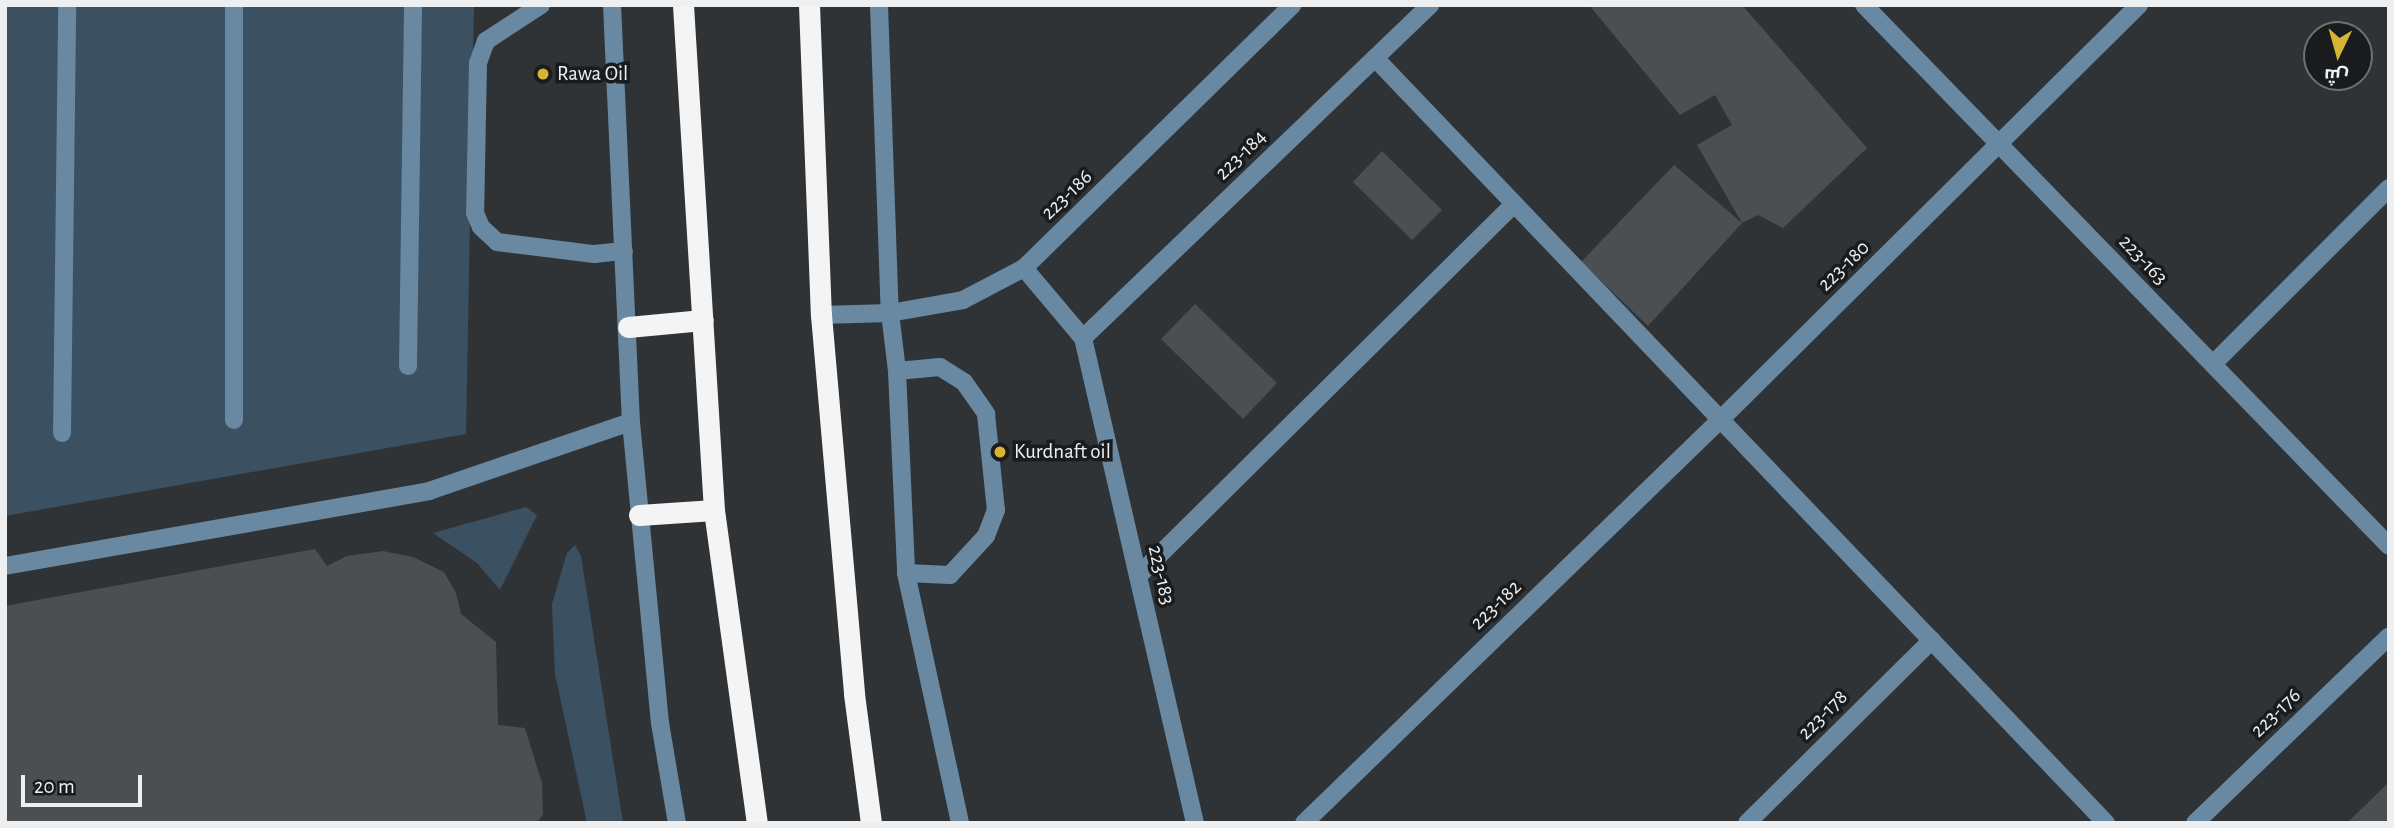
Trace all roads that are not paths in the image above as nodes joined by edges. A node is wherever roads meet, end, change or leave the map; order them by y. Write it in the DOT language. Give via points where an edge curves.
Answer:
graph roads {
  1 [pos="67,5"];
  2 [pos="234,5"];
  3 [pos="413,5"];
  4 [pos="541,5"];
  5 [pos="612,5"];
  6 [pos="683,5"];
  7 [pos="809,5"];
  8 [pos="879,5"];
  9 [pos="1293,5"];
  10 [pos="1430,5"];
  11 [pos="1864,5"];
  12 [pos="2139,5"];
  13 [pos="1375,58"];
  14 [pos="2000,145"];
  15 [pos="2389,188"];
  16 [pos="1514,204"];
  17 [pos="624,251"];
  18 [pos="1024,268"];
  19 [pos="890,313"];
  20 [pos="821,315"];
  21 [pos="703,320"];
  22 [pos="628,327"];
  23 [pos="1083,338"];
  24 [pos="2213,364"];
  25 [pos="408,366"];
  26 [pos="897,371"];
  27 [pos="234,420"];
  28 [pos="1720,420"];
  29 [pos="631,422"];
  30 [pos="62,433"];
  31 [pos="714,510"];
  32 [pos="639,515"];
  33 [pos="2389,546"];
  34 [pos="5,566"];
  35 [pos="906,573"];
  36 [pos="1138,576"];
  37 [pos="2389,636"];
  38 [pos="1932,640"];
  39 [pos="677,823"];
  40 [pos="757,823"];
  41 [pos="872,823"];
  42 [pos="960,823"];
  43 [pos="1195,823"];
  44 [pos="1304,823"];
  45 [pos="1746,823"];
  46 [pos="2106,823"];
  47 [pos="2194,823"];
  1 -- 30 [label="street"];
  2 -- 27 [label="street"];
  3 -- 25 [label="street"];
  4 -- 17 [label="street" via="485,41 478,63 475,213 481,227 497,242 594,254"];
  5 -- 17 [label="street"];
  6 -- 21 [label="highway"];
  7 -- 20 [label="highway"];
  8 -- 19 [label="street"];
  9 -- 18 [label="street, 223-186"];
  10 -- 13 [label="street, 223-184"];
  11 -- 14 [label="street, 223-163"];
  12 -- 14 [label="street, 223-180"];
  13 -- 16 [label="street"];
  13 -- 23 [label="street, 223-184"];
  14 -- 24 [label="street, 223-163"];
  14 -- 28 [label="street, 223-180"];
  15 -- 24 [label="street"];
  16 -- 28 [label="street"];
  16 -- 36 [label="street"];
  17 -- 22 [label="street"];
  18 -- 19 [label="street, 223-186" via="963,300"];
  18 -- 23 [label="street"];
  19 -- 20 [label="street, 223-186"];
  19 -- 26 [label="street"];
  20 -- 41 [label="highway" via="854,694"];
  21 -- 22 [label="highway"];
  21 -- 31 [label="highway"];
  22 -- 29 [label="street"];
  23 -- 36 [label="street, 223-183"];
  24 -- 33 [label="street, 223-163"];
  26 -- 35 [label="street"];
  26 -- 35 [label="street" via="940,367 964,382 986,414 996,510 986,536 950,575"];
  28 -- 38 [label="street"];
  28 -- 44 [label="street, 223-182"];
  29 -- 32 [label="street"];
  29 -- 34 [label="street" via="429,491"];
  31 -- 32 [label="highway"];
  31 -- 40 [label="highway"];
  32 -- 39 [label="street" via="660,723"];
  35 -- 42 [label="street"];
  36 -- 43 [label="street, 223-183"];
  37 -- 47 [label="street, 223-176"];
  38 -- 45 [label="street, 223-178"];
  38 -- 46 [label="street"];
}
